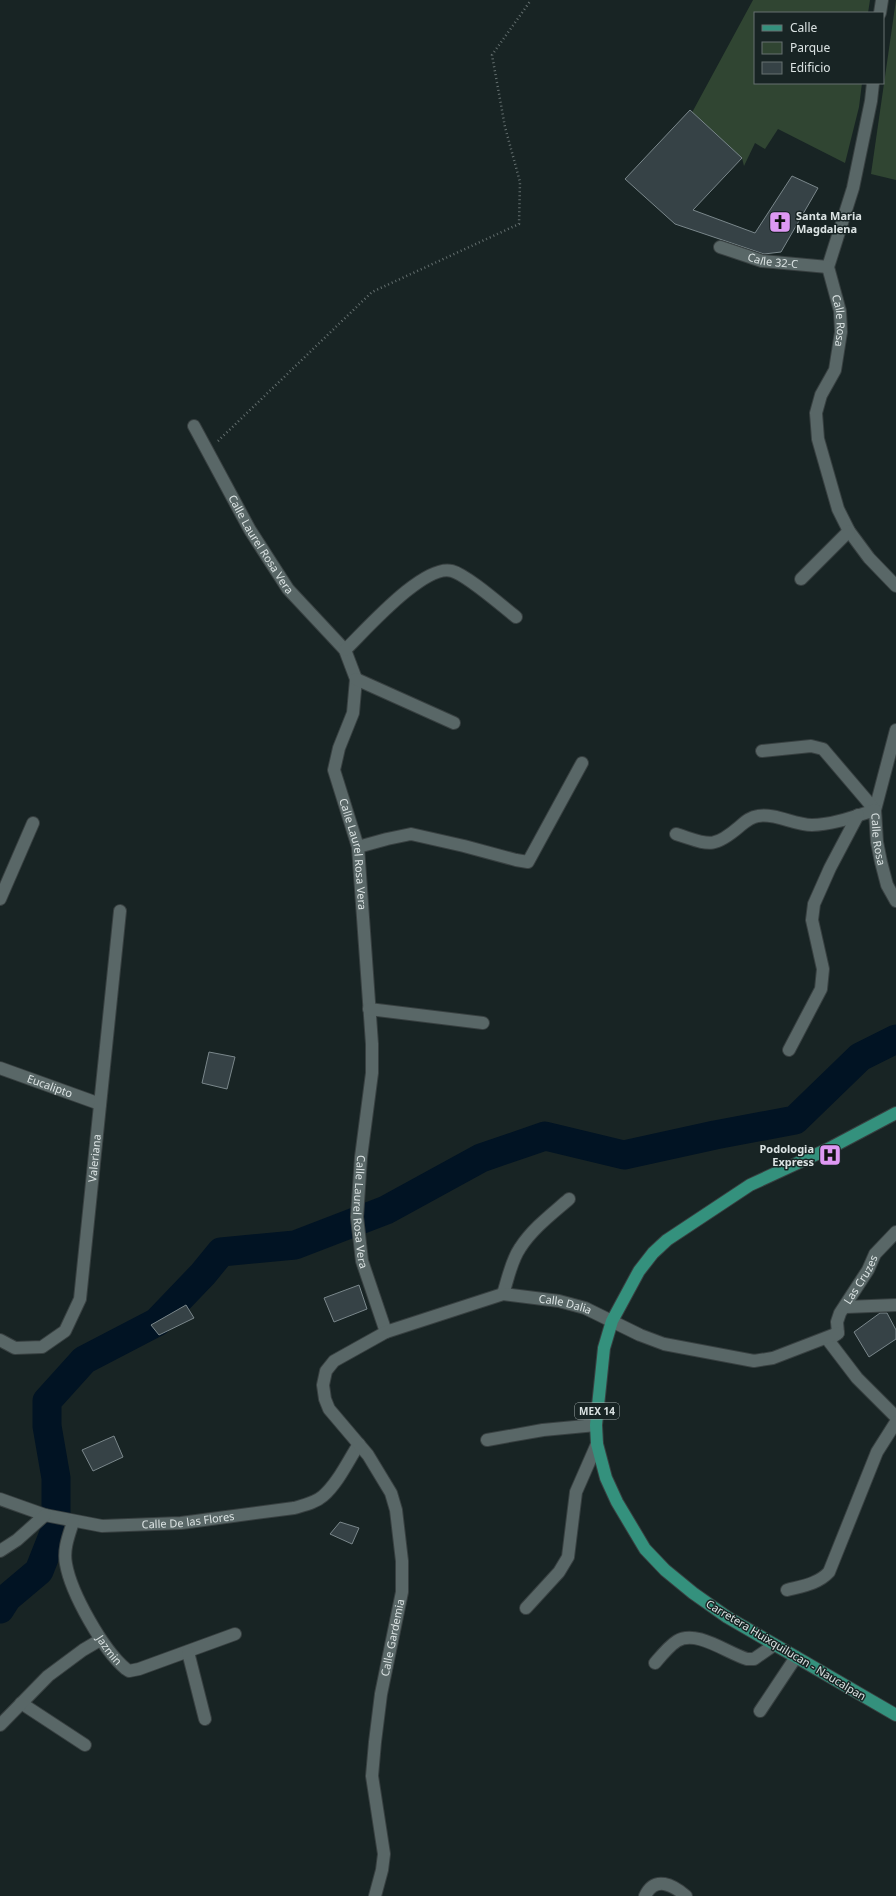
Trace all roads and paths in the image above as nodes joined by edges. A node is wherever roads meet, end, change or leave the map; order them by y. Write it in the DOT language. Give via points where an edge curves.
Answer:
graph roads {
  1 [pos="531,0"];
  2 [pos="882,0"];
  3 [pos="880,12"];
  4 [pos="872,84"];
  5 [pos="720,247"];
  6 [pos="828,267"];
  7 [pos="194,426"];
  8 [pos="209,451"];
  9 [pos="849,531"];
  10 [pos="801,579"];
  11 [pos="896,586"];
  12 [pos="516,617"];
  13 [pos="345,650"];
  14 [pos="356,679"];
  15 [pos="454,723"];
  16 [pos="896,730"];
  17 [pos="762,751"];
  18 [pos="582,763"];
  19 [pos="875,810"];
  20 [pos="858,815"];
  21 [pos="33,823"];
  22 [pos="676,834"];
  23 [pos="358,848"];
  24 [pos="0,899"];
  25 [pos="896,901"];
  26 [pos="120,911"];
  27 [pos="369,1009"];
  28 [pos="483,1023"];
  29 [pos="789,1050"];
  30 [pos="0,1068"];
  31 [pos="100,1104"];
  32 [pos="896,1113"];
  33 [pos="570,1199"];
  34 [pos="896,1232"];
  35 [pos="503,1294"];
  36 [pos="896,1304"];
  37 [pos="846,1307"];
  38 [pos="612,1321"];
  39 [pos="386,1332"];
  40 [pos="838,1334"];
  41 [pos="0,1340"];
  42 [pos="325,1399"];
  43 [pos="896,1417"];
  44 [pos="896,1422"];
  45 [pos="596,1425"];
  46 [pos="487,1440"];
  47 [pos="359,1444"];
  48 [pos="597,1444"];
  49 [pos="0,1499"];
  50 [pos="46,1515"];
  51 [pos="72,1522"];
  52 [pos="0,1551"];
  53 [pos="787,1590"];
  54 [pos="526,1608"];
  55 [pos="235,1634"];
  56 [pos="100,1640"];
  57 [pos="774,1645"];
  58 [pos="188,1652"];
  59 [pos="796,1657"];
  60 [pos="654,1663"];
  61 [pos="21,1702"];
  62 [pos="760,1711"];
  63 [pos="896,1715"];
  64 [pos="205,1719"];
  65 [pos="0,1725"];
  66 [pos="85,1745"];
  67 [pos="375,1896"];
  68 [pos="645,1896"];
  69 [pos="686,1896"];
  1 -- 8 [label="path" via="492,55 505,127 520,182 519,224 372,292"];
  2 -- 3 [label="street"];
  4 -- 6 [label="street" via="871,101 853,188"];
  5 -- 6 [label="street, Calle 32-C" via="762,261"];
  6 -- 9 [label="street, Calle Rosa" via="840,311 841,332 834,370 821,395 816,413 818,439 838,509"];
  7 -- 8 [label="street, Calle Laurel Rosa Vera"];
  8 -- 13 [label="street, Calle Laurel Rosa Vera" via="250,530 288,589"];
  9 -- 10 [label="street"];
  9 -- 11 [label="street, Calle Rosa" via="869,558"];
  12 -- 13 [label="street" via="458,573 442,570 412,585"];
  13 -- 14 [label="street, Calle Laurel Rosa Vera"];
  14 -- 15 [label="street"];
  14 -- 23 [label="street, Calle Laurel Rosa Vera" via="353,713 338,748 334,770"];
  16 -- 19 [label="street, Calle Rosa"];
  17 -- 19 [label="street" via="811,746 823,749"];
  18 -- 23 [label="street" via="528,862 411,834"];
  19 -- 20 [label="street"];
  19 -- 25 [label="street, Calle Rosa" via="881,862 887,885"];
  20 -- 22 [label="street" via="812,825 757,816 747,820 725,839 707,844"];
  20 -- 29 [label="street" via="814,904 812,920 822,969 821,989"];
  21 -- 24 [label="street"];
  23 -- 27 [label="street, Calle Laurel Rosa Vera"];
  26 -- 31 [label="street, Valeriana"];
  27 -- 28 [label="street"];
  27 -- 39 [label="street, Calle Laurel Rosa Vera" via="372,1073 356,1217 362,1261"];
  30 -- 31 [label="street, Eucalipto"];
  31 -- 41 [label="street, Valeriana" via="80,1299 65,1331 42,1347 15,1348"];
  32 -- 38 [label="main road, Carretera Huixquilucan - Naucalpan / MEX 14" via="830,1148 750,1185 666,1240 638,1271"];
  33 -- 35 [label="street" via="532,1232 520,1248"];
  34 -- 37 [label="street, Las Cruzes" via="875,1254"];
  35 -- 38 [label="street, Calle Dalia" via="559,1301 585,1308"];
  35 -- 39 [label="street, Calle Dalia"];
  36 -- 37 [label="street"];
  37 -- 40 [label="street, Las Cruzes" via="837,1322"];
  38 -- 40 [label="street, Calle Dalia" via="664,1344 754,1361 774,1358"];
  38 -- 45 [label="main road, Carretera Huixquilucan - Naucalpan / MEX 14" via="604,1348"];
  39 -- 42 [label="street, Calle Dalia" via="334,1361 326,1371 323,1385"];
  40 -- 43 [label="street, Las Cruzes" via="828,1340 857,1378"];
  42 -- 47 [label="street, Calle Gardemia" via="329,1409"];
  44 -- 53 [label="street" via="877,1452 829,1572 824,1578 812,1584"];
  45 -- 46 [label="street" via="543,1430"];
  45 -- 48 [label="main road, Carretera Huixquilucan - Naucalpan / MEX 14"];
  47 -- 51 [label="street, Calle De las Flores" via="323,1496 294,1508 181,1523 102,1526"];
  47 -- 67 [label="street, Calle Gardemia" via="391,1493 396,1510 402,1561 402,1592 381,1694 372,1776 384,1854"];
  48 -- 54 [label="street" via="576,1492 568,1557 559,1572"];
  48 -- 57 [label="main road, Carretera Huixquilucan - Naucalpan / MEX 14" via="606,1478 645,1549 693,1593"];
  49 -- 50 [label="street, Calle De las Flores"];
  50 -- 51 [label="street, Calle De las Flores"];
  50 -- 52 [label="street"];
  51 -- 56 [label="street, Jazmin" via="65,1547 70,1580"];
  55 -- 58 [label="street, Jazmin"];
  56 -- 58 [label="street, Jazmin" via="129,1671"];
  56 -- 61 [label="street" via="48,1676"];
  57 -- 59 [label="main road, Carretera Huixquilucan - Naucalpan / MEX 14"];
  57 -- 60 [label="street" via="754,1659 747,1659 702,1639 688,1638 677,1640"];
  58 -- 64 [label="street"];
  59 -- 62 [label="street"];
  59 -- 63 [label="main road, Carretera Huixquilucan - Naucalpan / MEX 14"];
  61 -- 65 [label="street"];
  61 -- 66 [label="street"];
  68 -- 69 [label="street" via="648,1889 659,1883 675,1886"];
}
